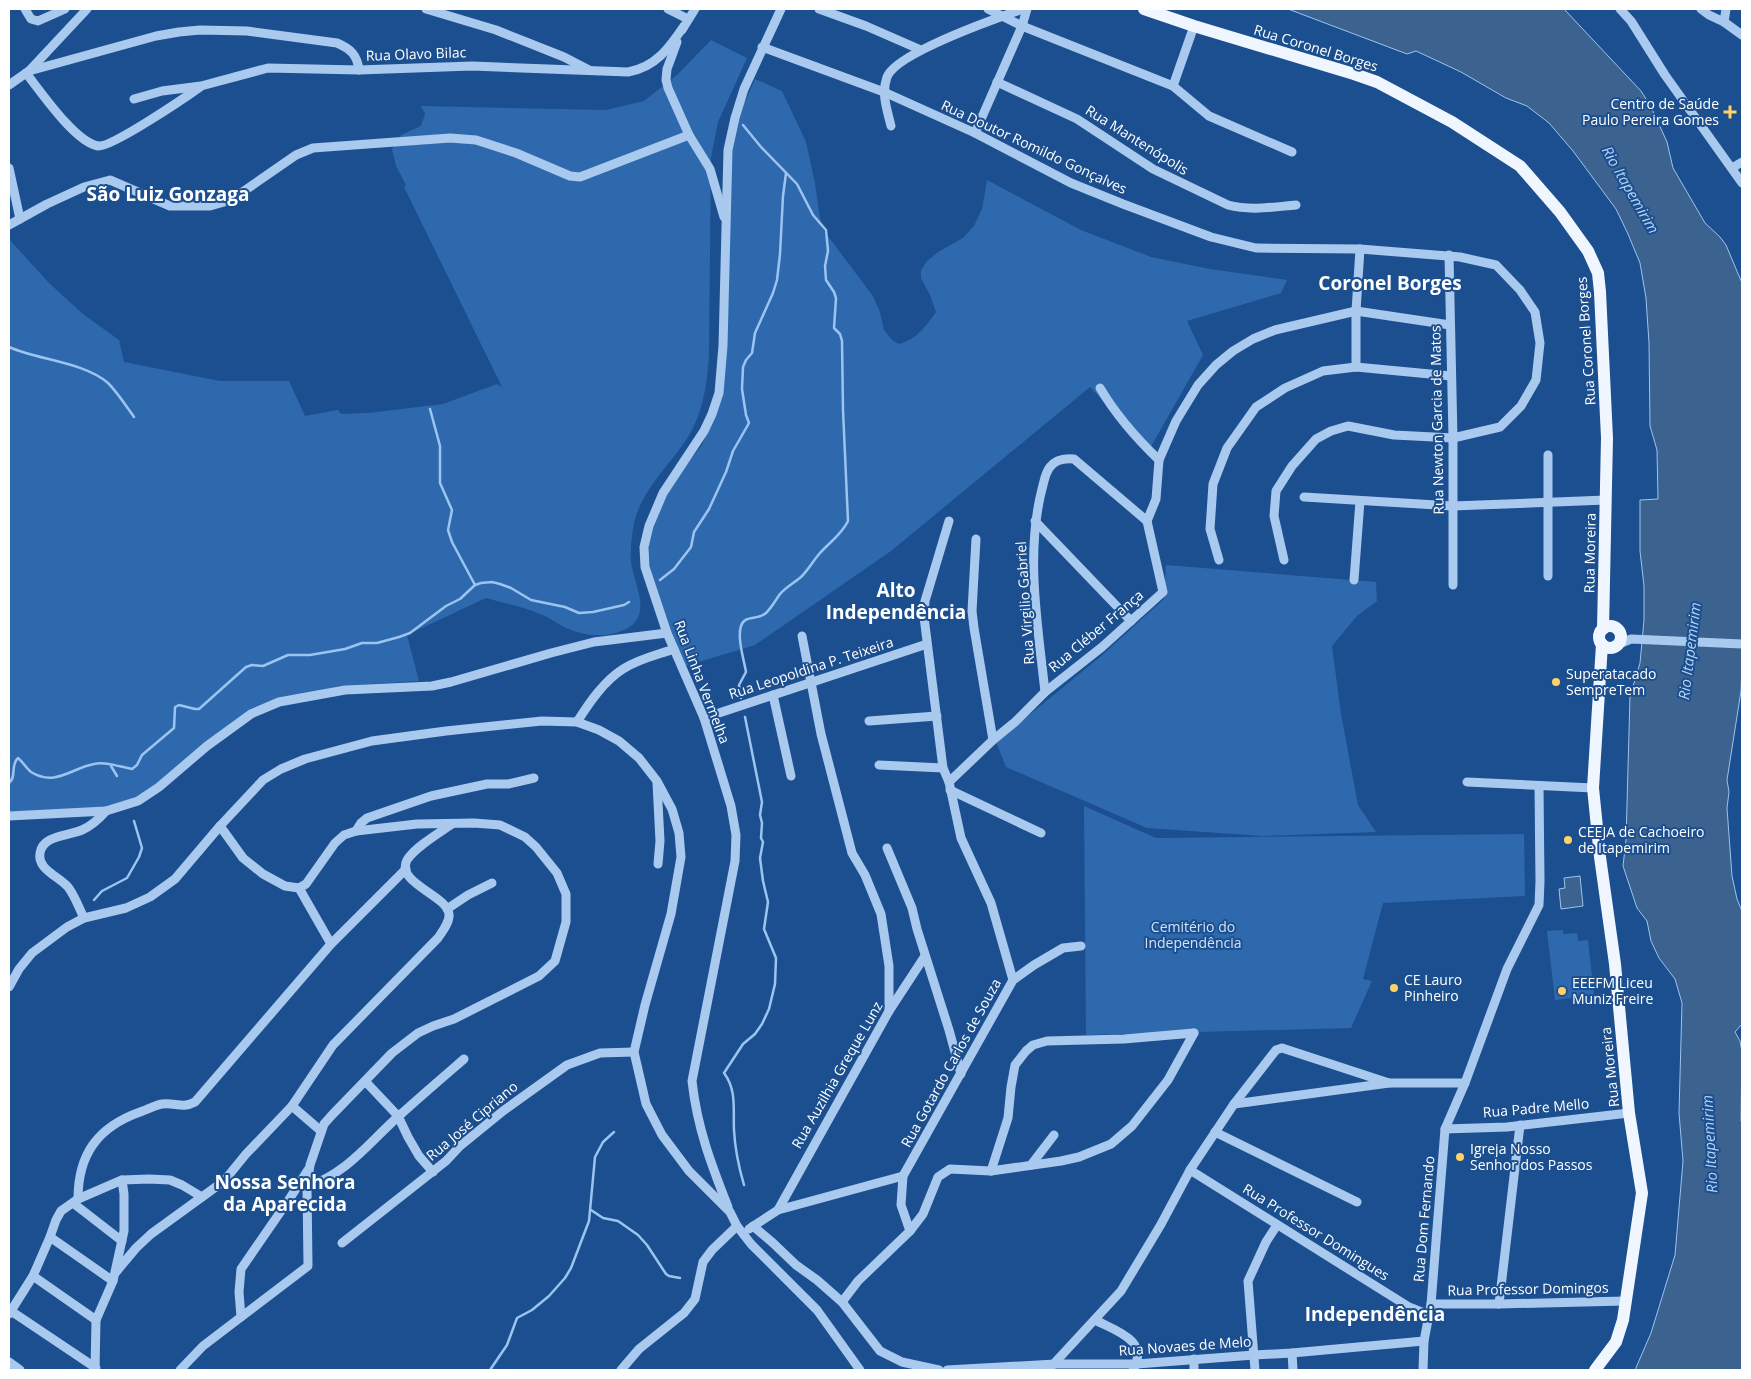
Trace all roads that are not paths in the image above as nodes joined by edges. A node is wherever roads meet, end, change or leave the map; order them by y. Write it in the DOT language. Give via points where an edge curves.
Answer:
graph roads {
  1 [pos="25,9"];
  2 [pos="65,9"];
  3 [pos="87,9"];
  4 [pos="426,9"];
  5 [pos="668,9"];
  6 [pos="695,9"];
  7 [pos="781,9"];
  8 [pos="819,9"];
  9 [pos="988,9"];
  10 [pos="1025,9"];
  11 [pos="1144,9"];
  12 [pos="1620,9"];
  13 [pos="1701,9"];
  14 [pos="1727,9"];
  15 [pos="1002,16"];
  16 [pos="1724,22"];
  17 [pos="686,23"];
  18 [pos="1022,26"];
  19 [pos="1194,26"];
  20 [pos="1742,35"];
  21 [pos="762,47"];
  22 [pos="921,50"];
  23 [pos="359,70"];
  24 [pos="593,71"];
  25 [pos="27,72"];
  26 [pos="997,82"];
  27 [pos="9,85"];
  28 [pos="201,86"];
  29 [pos="1173,86"];
  30 [pos="884,92"];
  31 [pos="134,99"];
  32 [pos="891,126"];
  33 [pos="975,134"];
  34 [pos="689,135"];
  35 [pos="1292,152"];
  36 [pos="1742,162"];
  37 [pos="9,168"];
  38 [pos="1732,168"];
  39 [pos="1742,183"];
  40 [pos="1296,205"];
  41 [pos="20,220"];
  42 [pos="9,225"];
  43 [pos="727,230"];
  44 [pos="1360,249"];
  45 [pos="1449,255"];
  46 [pos="1356,311"];
  47 [pos="1450,325"];
  48 [pos="1356,367"];
  49 [pos="1451,376"];
  50 [pos="1100,388"];
  51 [pos="1453,438"];
  52 [pos="1548,455"];
  53 [pos="1159,460"];
  54 [pos="1304,497"];
  55 [pos="1606,500"];
  56 [pos="1360,501"];
  57 [pos="1547,503"];
  58 [pos="1453,506"];
  59 [pos="948,521"];
  60 [pos="1035,521"];
  61 [pos="1148,521"];
  62 [pos="976,538"];
  63 [pos="1219,560"];
  64 [pos="1284,560"];
  65 [pos="1548,576"];
  66 [pos="1354,580"];
  67 [pos="1453,585"];
  68 [pos="1131,621"];
  69 [pos="668,634"];
  70 [pos="802,636"];
  71 [pos="1618,638"];
  72 [pos="927,644"];
  73 [pos="1742,644"];
  74 [pos="674,649"];
  75 [pos="812,682"];
  76 [pos="1045,692"];
  77 [pos="772,695"];
  78 [pos="937,716"];
  79 [pos="704,718"];
  80 [pos="869,720"];
  81 [pos="577,722"];
  82 [pos="993,740"];
  83 [pos="879,765"];
  84 [pos="943,768"];
  85 [pos="791,776"];
  86 [pos="534,778"];
  87 [pos="657,781"];
  88 [pos="1467,782"];
  89 [pos="950,786"];
  90 [pos="1539,786"];
  91 [pos="1594,788"];
  92 [pos="106,811"];
  93 [pos="9,816"];
  94 [pos="452,824"];
  95 [pos="220,826"];
  96 [pos="356,831"];
  97 [pos="1041,833"];
  98 [pos="887,848"];
  99 [pos="658,864"];
  100 [pos="406,869"];
  101 [pos="492,883"];
  102 [pos="298,888"];
  103 [pos="447,909"];
  104 [pos="84,918"];
  105 [pos="331,944"];
  106 [pos="1080,946"];
  107 [pos="925,956"];
  108 [pos="1013,980"];
  109 [pos="9,987"];
  110 [pos="889,1011"];
  111 [pos="634,1052"];
  112 [pos="464,1060"];
  113 [pos="961,1074"];
  114 [pos="365,1082"];
  115 [pos="1389,1083"];
  116 [pos="1465,1083"];
  117 [pos="1234,1104"];
  118 [pos="292,1106"];
  119 [pos="1629,1113"];
  120 [pos="398,1116"];
  121 [pos="1520,1125"];
  122 [pos="1445,1129"];
  123 [pos="321,1131"];
  124 [pos="1215,1132"];
  125 [pos="1054,1136"];
  126 [pos="310,1165"];
  127 [pos="1031,1165"];
  128 [pos="1190,1170"];
  129 [pos="992,1171"];
  130 [pos="433,1172"];
  131 [pos="903,1176"];
  132 [pos="122,1180"];
  133 [pos="307,1187"];
  134 [pos="202,1197"];
  135 [pos="75,1201"];
  136 [pos="1356,1202"];
  137 [pos="778,1210"];
  138 [pos="730,1212"];
  139 [pos="1277,1225"];
  140 [pos="753,1226"];
  141 [pos="740,1229"];
  142 [pos="910,1231"];
  143 [pos="50,1237"];
  144 [pos="122,1241"];
  145 [pos="342,1243"];
  146 [pos="33,1276"];
  147 [pos="114,1276"];
  148 [pos="1625,1301"];
  149 [pos="842,1302"];
  150 [pos="1430,1304"];
  151 [pos="1499,1304"];
  152 [pos="10,1312"];
  153 [pos="1429,1315"];
  154 [pos="241,1317"];
  155 [pos="96,1320"];
  156 [pos="1095,1320"];
  157 [pos="1424,1341"];
  158 [pos="1292,1354"];
  159 [pos="1254,1355"];
  160 [pos="1194,1359"];
  161 [pos="9,1362"];
  162 [pos="1051,1367"];
  163 [pos="1135,1367"];
  164 [pos="95,1369"];
  165 [pos="20,1370"];
  166 [pos="180,1370"];
  167 [pos="621,1370"];
  168 [pos="860,1370"];
  169 [pos="939,1370"];
  170 [pos="947,1370"];
  171 [pos="1194,1370"];
  172 [pos="1255,1370"];
  173 [pos="1293,1370"];
  174 [pos="1423,1370"];
  175 [pos="1595,1370"];
  1 -- 2 [label="street" via="31,19 38,22"];
  3 -- 25 [label="street"];
  4 -- 24 [label="street" via="496,30"];
  5 -- 17 [label="street"];
  6 -- 17 [label="street, Rua Olavo Bilac"];
  7 -- 21 [label="street, Rua Linha Vermelha"];
  8 -- 22 [label="street"];
  9 -- 15 [label="street"];
  10 -- 15 [label="street"];
  10 -- 18 [label="street"];
  11 -- 19 [label="main road, Rua Coronel Borges"];
  12 -- 38 [label="street"];
  13 -- 16 [label="street"];
  14 -- 16 [label="street"];
  15 -- 18 [label="street"];
  15 -- 22 [label="street"];
  16 -- 20 [label="street"];
  17 -- 24 [label="street, Rua Olavo Bilac" via="662,56 650,65 628,72"];
  17 -- 34 [label="street, Rua Olavo Bilac" via="670,57 666,80"];
  18 -- 26 [label="street"];
  18 -- 29 [label="street"];
  19 -- 29 [label="street"];
  19 -- 55 [label="main road, Rua Coronel Borges" via="1377,82 1452,122 1520,166 1560,212 1588,251 1598,273 1607,438"];
  21 -- 30 [label="street, Rua Doutor Romildo Gonçalves"];
  21 -- 43 [label="street, Rua Linha Vermelha" via="744,89 728,150"];
  22 -- 30 [label="street" via="894,68"];
  23 -- 24 [label="street, Rua Olavo Bilac" via="472,66"];
  23 -- 25 [label="street" via="355,55 338,44 246,31 200,30 156,36"];
  23 -- 28 [label="street, Rua Olavo Bilac" via="268,68"];
  25 -- 27 [label="street"];
  25 -- 28 [label="street" via="74,132 99,146 122,137"];
  26 -- 33 [label="street"];
  26 -- 40 [label="street, Rua Mantenópolis" via="1077,119 1153,169 1228,205 1250,209"];
  28 -- 31 [label="street, Rua Olavo Bilac"];
  29 -- 35 [label="street" via="1209,116"];
  30 -- 32 [label="street"];
  30 -- 33 [label="street, Rua Doutor Romildo Gonçalves"];
  33 -- 44 [label="street, Rua Doutor Romildo Gonçalves" via="1071,183 1211,237 1256,248"];
  34 -- 41 [label="street" via="580,177 476,140 450,138 313,148 296,155 221,204 170,206 110,180 84,187"];
  34 -- 43 [label="street, Rua Olavo Bilac" via="710,169"];
  36 -- 38 [label="street"];
  37 -- 41 [label="street"];
  38 -- 39 [label="street"];
  41 -- 42 [label="street"];
  43 -- 69 [label="street, Rua Linha Vermelha" via="719,393 704,431 663,493 648,526 644,547 645,567"];
  44 -- 45 [label="street, Rua Doutor Romildo Gonçalves"];
  44 -- 46 [label="street"];
  45 -- 47 [label="street, Rua Newton Garcia de Matos"];
  45 -- 51 [label="street, Rua Doutor Romildo Gonçalves" via="1496,265 1520,290 1535,312 1540,343 1536,380 1521,406 1500,427"];
  46 -- 47 [label="street"];
  46 -- 48 [label="street"];
  46 -- 53 [label="street" via="1275,330 1232,351 1198,385 1176,420"];
  47 -- 49 [label="street, Rua Newton Garcia de Matos"];
  48 -- 49 [label="street"];
  48 -- 63 [label="street" via="1323,371 1285,388 1256,407 1227,448 1213,484 1210,529"];
  49 -- 51 [label="street, Rua Newton Garcia de Matos"];
  50 -- 53 [label="street" via="1137,438"];
  51 -- 58 [label="street, Rua Newton Garcia de Matos"];
  51 -- 64 [label="street, Rua Doutor Romildo Gonçalves" via="1394,435 1348,426 1331,430 1316,439 1292,466 1276,491 1274,516"];
  52 -- 57 [label="street"];
  53 -- 61 [label="street" via="1156,499"];
  54 -- 56 [label="street"];
  55 -- 57 [label="street"];
  55 -- 71 [label="main road, Rua Moreira" via="1604,607"];
  56 -- 58 [label="street"];
  56 -- 66 [label="street"];
  57 -- 58 [label="street"];
  57 -- 65 [label="street"];
  58 -- 67 [label="street, Rua Newton Garcia de Matos"];
  59 -- 72 [label="street" via="925,601"];
  60 -- 61 [label="street, Rua Virgilio Gabriel" via="1047,472 1066,458 1074,459"];
  60 -- 68 [label="street"];
  60 -- 76 [label="street, Rua Virgilio Gabriel" via="1036,601"];
  61 -- 68 [label="street, Rua Cléber França" via="1163,592"];
  62 -- 82 [label="street" via="972,611"];
  68 -- 76 [label="street, Rua Cléber França"];
  69 -- 74 [label="street, Rua Linha Vermelha"];
  69 -- 92 [label="street" via="594,642 432,686 345,690 279,702 251,714 138,801"];
  70 -- 75 [label="street"];
  71 -- 73 [label="street"];
  71 -- 91 [label="main road, Rua Moreira" via="1601,663"];
  72 -- 75 [label="street, Rua Leopoldina P. Teixeira"];
  72 -- 78 [label="street"];
  74 -- 79 [label="street, Rua Linha Vermelha"];
  74 -- 81 [label="street" via="622,669 597,694"];
  75 -- 77 [label="street, Rua Leopoldina P. Teixeira"];
  75 -- 110 [label="street" via="821,734 852,852 881,914 889,966"];
  76 -- 82 [label="street, Rua Cléber França"];
  77 -- 79 [label="street, Rua Leopoldina P. Teixeira"];
  77 -- 85 [label="street"];
  78 -- 80 [label="street"];
  78 -- 84 [label="street"];
  79 -- 138 [label="street, Rua Linha Vermelha" via="731,806 736,835 735,861 692,1081 700,1131"];
  81 -- 87 [label="street" via="619,741 639,758"];
  81 -- 95 [label="street" via="542,721 437,732 372,741 305,759 263,780"];
  82 -- 89 [label="street, Rua Cléber França"];
  83 -- 84 [label="street"];
  84 -- 89 [label="street"];
  86 -- 96 [label="street" via="431,796 367,818"];
  87 -- 99 [label="street"];
  87 -- 111 [label="street" via="672,809 681,857 671,914"];
  88 -- 90 [label="street"];
  89 -- 97 [label="street"];
  89 -- 108 [label="street" via="962,838 990,904"];
  90 -- 91 [label="street"];
  90 -- 116 [label="street, Rua Dom Fernando" via="1539,905 1507,968"];
  91 -- 119 [label="main road, Rua Moreira"];
  92 -- 93 [label="street"];
  92 -- 104 [label="street" via="100,819 82,830 48,841 41,847 39,859 42,866 67,887"];
  94 -- 96 [label="street" via="417,824"];
  94 -- 100 [label="street" via="408,859"];
  94 -- 114 [label="street" via="500,825 525,837 557,872 566,894 566,922 555,961 539,976 514,990 418,1034 392,1053"];
  95 -- 102 [label="street" via="243,858 263,874 285,886"];
  95 -- 104 [label="street" via="175,879 150,897 126,908"];
  96 -- 102 [label="street" via="335,842 306,884"];
  98 -- 107 [label="street" via="912,908"];
  100 -- 103 [label="street" via="412,881"];
  100 -- 105 [label="street"];
  101 -- 103 [label="street"];
  102 -- 105 [label="street"];
  103 -- 118 [label="street" via="450,915 448,922 438,938 333,1045"];
  104 -- 109 [label="street" via="32,953"];
  105 -- 135 [label="street" via="196,1102 188,1106 162,1104 127,1117 114,1123 95,1140 83,1165"];
  106 -- 108 [label="street, Rua Gotardo Carlos de Souza" via="1063,948"];
  107 -- 110 [label="street, Rua Auzilhia Greque Lunz"];
  107 -- 113 [label="street"];
  108 -- 113 [label="street, Rua Gotardo Carlos de Souza"];
  110 -- 137 [label="street, Rua Auzilhia Greque Lunz"];
  111 -- 130 [label="street, Rua José Cipriano" via="600,1053 567,1064 503,1111"];
  111 -- 138 [label="street" via="646,1104 662,1135 689,1171"];
  112 -- 120 [label="street"];
  113 -- 131 [label="street, Rua Gotardo Carlos de Souza"];
  114 -- 120 [label="street"];
  114 -- 123 [label="street" via="332,1115"];
  115 -- 116 [label="street"];
  115 -- 117 [label="street"];
  115 -- 117 [label="street" via="1279,1048"];
  116 -- 122 [label="street, Rua Dom Fernando"];
  117 -- 124 [label="street"];
  118 -- 123 [label="street"];
  118 -- 134 [label="street" via="224,1181"];
  119 -- 121 [label="street, Rua Padre Mello"];
  119 -- 148 [label="main road, Rua Moreira" via="1642,1193"];
  120 -- 130 [label="street" via="419,1156"];
  120 -- 133 [label="street" via="350,1164 324,1181"];
  121 -- 122 [label="street, Rua Padre Mello"];
  121 -- 151 [label="street"];
  122 -- 150 [label="street, Rua Dom Fernando"];
  123 -- 126 [label="street"];
  124 -- 128 [label="street"];
  124 -- 136 [label="street"];
  125 -- 127 [label="street"];
  126 -- 133 [label="street"];
  126 -- 154 [label="street" via="241,1269"];
  127 -- 129 [label="street"];
  127 -- 129 [label="street" via="1079,1157 1111,1144 1132,1126 1168,1080 1194,1033 1033,1044 1015,1066 1008,1118"];
  128 -- 139 [label="street, Rua Professor Domingues"];
  128 -- 156 [label="street" via="1121,1291"];
  129 -- 142 [label="street" via="950,1169 938,1177 923,1214"];
  130 -- 145 [label="street, Rua José Cipriano"];
  131 -- 137 [label="street"];
  131 -- 142 [label="street, Rua Gotardo Carlos de Souza" via="901,1205"];
  132 -- 134 [label="street" via="170,1180"];
  132 -- 135 [label="street"];
  132 -- 144 [label="street"];
  133 -- 154 [label="street" via="308,1266"];
  134 -- 147 [label="street" via="151,1234"];
  135 -- 143 [label="street" via="61,1211"];
  135 -- 144 [label="street"];
  137 -- 140 [label="street"];
  138 -- 141 [label="street"];
  139 -- 153 [label="street, Rua Professor Domingues" via="1410,1307"];
  139 -- 159 [label="street" via="1248,1281"];
  140 -- 141 [label="street"];
  140 -- 149 [label="street"];
  141 -- 167 [label="street" via="712,1250 702,1262 695,1299 684,1313 638,1349"];
  141 -- 168 [label="street" via="817,1310"];
  142 -- 149 [label="street"];
  143 -- 146 [label="street"];
  143 -- 147 [label="street"];
  144 -- 147 [label="street"];
  146 -- 152 [label="street"];
  146 -- 155 [label="street"];
  147 -- 155 [label="street"];
  148 -- 151 [label="street, Rua Professor Domingos"];
  148 -- 175 [label="main road, Rua Moreira" via="1616,1342"];
  149 -- 169 [label="street" via="880,1351 902,1362"];
  150 -- 151 [label="street, Rua Professor Domingos"];
  150 -- 153 [label="street, Rua Dom Fernando"];
  152 -- 164 [label="street"];
  153 -- 157 [label="street, Rua Dom Fernando"];
  154 -- 166 [label="street"];
  155 -- 164 [label="street"];
  156 -- 162 [label="street"];
  156 -- 163 [label="street" via="1127,1336 1137,1346"];
  157 -- 158 [label="street, Rua Novaes de Melo"];
  157 -- 174 [label="street, Rua Dom Fernando"];
  158 -- 159 [label="street, Rua Novaes de Melo"];
  158 -- 173 [label="street"];
  159 -- 160 [label="street, Rua Novaes de Melo"];
  159 -- 172 [label="street"];
  160 -- 163 [label="street, Rua Novaes de Melo"];
  160 -- 171 [label="street"];
  161 -- 165 [label="street"];
  162 -- 163 [label="street, Rua Novaes de Melo"];
  162 -- 170 [label="street, Rua Novaes de Melo"];
}
